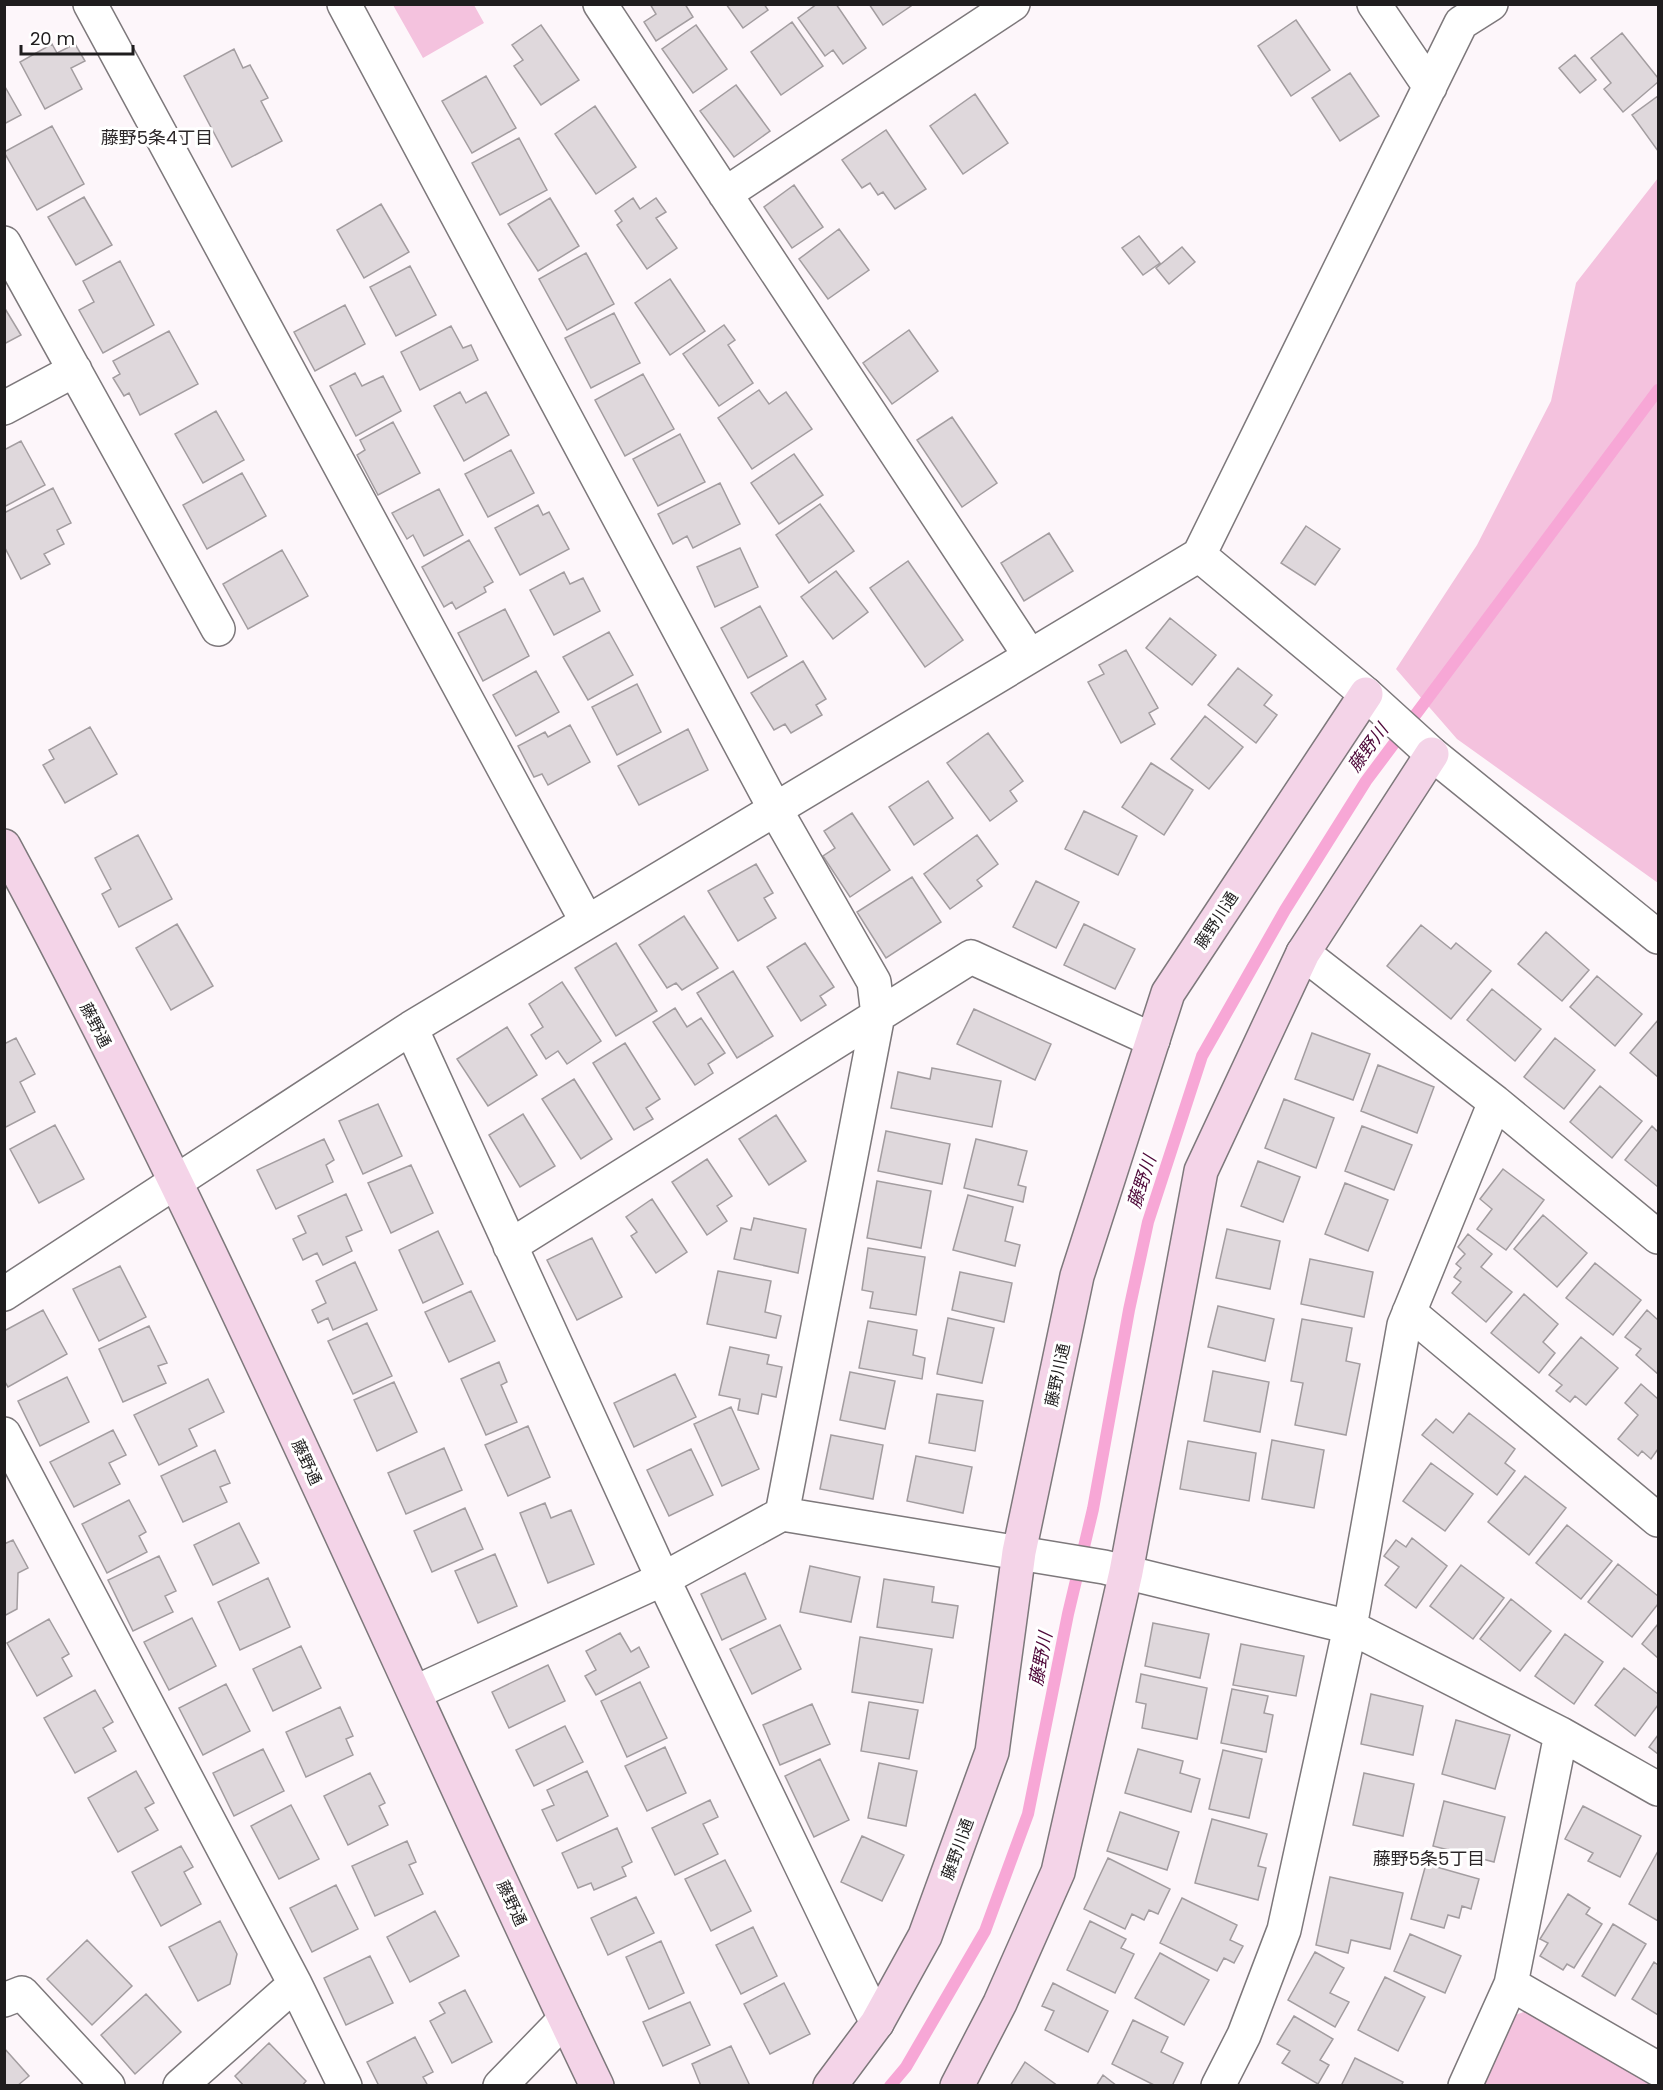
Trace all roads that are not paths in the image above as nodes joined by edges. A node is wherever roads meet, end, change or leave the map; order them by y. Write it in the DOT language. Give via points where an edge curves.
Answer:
graph roads {
  1 [pos="344,4"];
  2 [pos="600,4"];
  3 [pos="1013,4"];
  4 [pos="1374,4"];
  5 [pos="1491,4"];
  6 [pos="95,6"];
  7 [pos="1430,87"];
  8 [pos="725,194"];
  9 [pos="4,243"];
  10 [pos="75,370"];
  11 [pos="4,408"];
  12 [pos="1199,555"];
  13 [pos="218,629"];
  14 [pos="1030,656"];
  15 [pos="1365,694"];
  16 [pos="1432,754"];
  17 [pos="775,809"];
  18 [pos="4,846"];
  19 [pos="586,922"];
  20 [pos="1659,937"];
  21 [pos="1303,953"];
  22 [pos="878,1015"];
  23 [pos="411,1028"];
  24 [pos="1153,1040"];
  25 [pos="1495,1102"];
  26 [pos="176,1184"];
  27 [pos="1659,1237"];
  28 [pos="510,1246"];
  29 [pos="4,1294"];
  30 [pos="1409,1312"];
  31 [pos="4,1434"];
  32 [pos="782,1514"];
  33 [pos="1659,1520"];
  34 [pos="1030,1553"];
  35 [pos="1115,1570"];
  36 [pos="663,1579"];
  37 [pos="1350,1627"];
  38 [pos="416,1692"];
  39 [pos="1561,1734"];
  40 [pos="1659,1789"];
  41 [pos="294,1984"];
  42 [pos="1511,1984"];
  43 [pos="4,2000"];
  44 [pos="565,2019"];
  45 [pos="877,2023"];
  46 [pos="1659,2069"];
  47 [pos="108,2085"];
  48 [pos="180,2085"];
  49 [pos="345,2085"];
  50 [pos="500,2085"];
  51 [pos="597,2085"];
  52 [pos="830,2085"];
  53 [pos="957,2085"];
  54 [pos="1218,2085"];
  55 [pos="1465,2085"];
  1 -- 17 [label="street"];
  2 -- 8 [label="street"];
  3 -- 8 [label="street"];
  4 -- 7 [label="street"];
  5 -- 7 [label="street" via="1461,23"];
  6 -- 19 [label="street"];
  7 -- 12 [label="street"];
  8 -- 14 [label="street"];
  9 -- 10 [label="street"];
  10 -- 11 [label="street"];
  10 -- 13 [label="street"];
  12 -- 14 [label="street"];
  12 -- 15 [label="street"];
  14 -- 17 [label="street"];
  15 -- 16 [label="street"];
  15 -- 24 [label="street, 藤野川通" via="1168,993"];
  16 -- 20 [label="street"];
  16 -- 21 [label="street"];
  17 -- 19 [label="street"];
  17 -- 22 [label="street" via="874,982"];
  18 -- 26 [label="street, 藤野通"];
  19 -- 23 [label="street"];
  21 -- 25 [label="street"];
  21 -- 35 [label="street" via="1201,1171"];
  22 -- 24 [label="street" via="971,957"];
  22 -- 28 [label="street"];
  22 -- 32 [label="street"];
  23 -- 26 [label="street"];
  23 -- 28 [label="street"];
  24 -- 34 [label="street, 藤野川通" via="1077,1275"];
  25 -- 27 [label="street"];
  25 -- 30 [label="street"];
  26 -- 29 [label="street"];
  26 -- 38 [label="street, 藤野通"];
  28 -- 36 [label="street"];
  30 -- 33 [label="street"];
  30 -- 37 [label="street"];
  31 -- 41 [label="street"];
  32 -- 34 [label="street"];
  32 -- 36 [label="street"];
  34 -- 35 [label="street"];
  34 -- 45 [label="street, 藤野川通" via="992,1752 925,1936"];
  35 -- 37 [label="street"];
  35 -- 53 [label="street" via="1058,1872 1000,2003"];
  36 -- 38 [label="street"];
  36 -- 45 [label="street"];
  37 -- 39 [label="street"];
  37 -- 54 [label="street" via="1284,1930 1244,2035"];
  38 -- 44 [label="street, 藤野通"];
  39 -- 40 [label="street"];
  39 -- 42 [label="street"];
  41 -- 48 [label="street"];
  41 -- 49 [label="street"];
  42 -- 46 [label="street"];
  42 -- 55 [label="street"];
  43 -- 47 [label="street" via="22,1993"];
  44 -- 50 [label="street"];
  44 -- 51 [label="street, 藤野通"];
  45 -- 52 [label="street, 藤野川通"];
}
